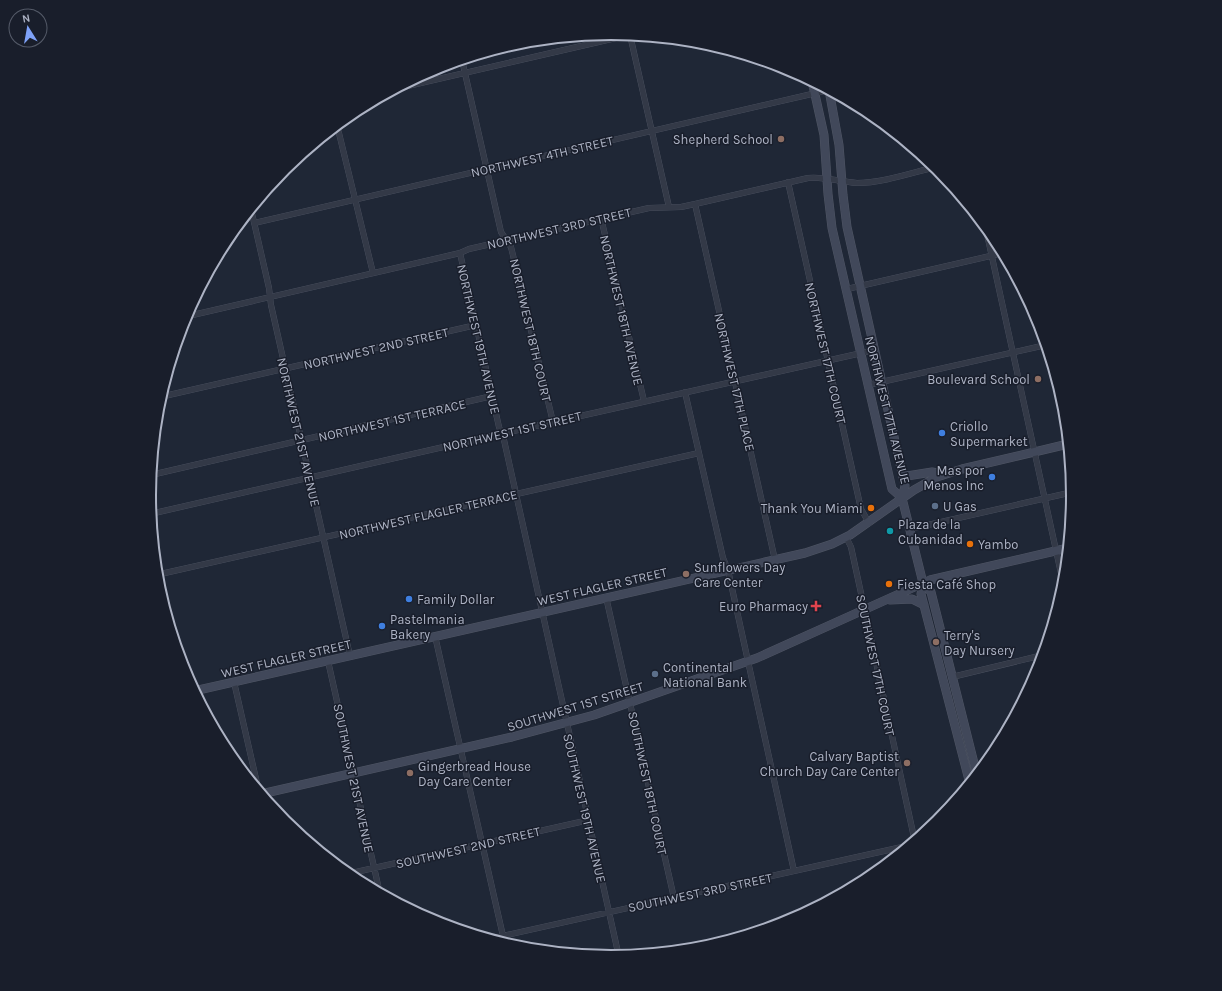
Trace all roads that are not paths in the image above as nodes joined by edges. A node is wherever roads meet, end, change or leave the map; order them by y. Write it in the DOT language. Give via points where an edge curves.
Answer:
graph roads {
  1 [pos="608,40"];
  2 [pos="631,41"];
  3 [pos="463,65"];
  4 [pos="464,73"];
  5 [pos="417,84"];
  6 [pos="814,88"];
  7 [pos="822,92"];
  8 [pos="815,94"];
  9 [pos="830,97"];
  10 [pos="338,131"];
  11 [pos="652,131"];
  12 [pos="486,169"];
  13 [pos="928,169"];
  14 [pos="827,178"];
  15 [pos="842,181"];
  16 [pos="788,182"];
  17 [pos="355,200"];
  18 [pos="695,204"];
  19 [pos="669,207"];
  20 [pos="252,215"];
  21 [pos="601,218"];
  22 [pos="254,223"];
  23 [pos="988,239"];
  24 [pos="507,240"];
  25 [pos="460,253"];
  26 [pos="997,254"];
  27 [pos="991,256"];
  28 [pos="372,273"];
  29 [pos="860,286"];
  30 [pos="847,289"];
  31 [pos="270,297"];
  32 [pos="193,315"];
  33 [pos="476,325"];
  34 [pos="1041,346"];
  35 [pos="875,350"];
  36 [pos="1013,352"];
  37 [pos="861,354"];
  38 [pos="828,360"];
  39 [pos="285,368"];
  40 [pos="735,382"];
  41 [pos="882,382"];
  42 [pos="868,385"];
  43 [pos="685,392"];
  44 [pos="167,395"];
  45 [pos="492,396"];
  46 [pos="644,401"];
  47 [pos="553,422"];
  48 [pos="502,433"];
  49 [pos="302,441"];
  50 [pos="1064,445"];
  51 [pos="1035,452"];
  52 [pos="699,453"];
  53 [pos="902,473"];
  54 [pos="156,474"];
  55 [pos="945,474"];
  56 [pos="310,478"];
  57 [pos="516,494"];
  58 [pos="1066,494"];
  59 [pos="902,498"];
  60 [pos="1045,498"];
  61 [pos="156,513"];
  62 [pos="869,523"];
  63 [pos="910,529"];
  64 [pos="323,537"];
  65 [pos="846,537"];
  66 [pos="1064,549"];
  67 [pos="1056,551"];
  68 [pos="775,560"];
  69 [pos="728,570"];
  70 [pos="1060,570"];
  71 [pos="162,574"];
  72 [pos="924,583"];
  73 [pos="606,598"];
  74 [pos="887,600"];
  75 [pos="924,605"];
  76 [pos="865,610"];
  77 [pos="542,612"];
  78 [pos="435,636"];
  79 [pos="350,656"];
  80 [pos="1037,657"];
  81 [pos="328,661"];
  82 [pos="748,661"];
  83 [pos="952,677"];
  84 [pos="234,682"];
  85 [pos="945,684"];
  86 [pos="199,690"];
  87 [pos="630,703"];
  88 [pos="566,723"];
  89 [pos="460,749"];
  90 [pos="965,763"];
  91 [pos="977,767"];
  92 [pos="974,771"];
  93 [pos="353,773"];
  94 [pos="968,777"];
  95 [pos="257,782"];
  96 [pos="266,792"];
  97 [pos="589,820"];
  98 [pos="914,836"];
  99 [pos="481,844"];
  100 [pos="899,848"];
  101 [pos="374,868"];
  102 [pos="794,871"];
  103 [pos="355,872"];
  104 [pos="378,887"];
  105 [pos="674,898"];
  106 [pos="609,912"];
  107 [pos="503,936"];
  108 [pos="500,937"];
  109 [pos="618,951"];
  1 -- 4 [label="street"];
  2 -- 11 [label="street"];
  3 -- 4 [label="street"];
  4 -- 5 [label="street"];
  4 -- 12 [label="street"];
  6 -- 8 [label="main road, NORTHWEST 17TH AVENUE"];
  7 -- 8 [label="street, NORTHWEST 4TH STREET"];
  8 -- 11 [label="street, NORTHWEST 4TH STREET"];
  8 -- 14 [label="main road, NORTHWEST 17TH AVENUE" via="824,135"];
  9 -- 15 [label="main road, NORTHWEST 17TH AVENUE" via="841,156"];
  10 -- 17 [label="street"];
  11 -- 12 [label="street, NORTHWEST 4TH STREET"];
  11 -- 19 [label="street"];
  12 -- 17 [label="street, NORTHWEST 4TH STREET"];
  12 -- 24 [label="street" via="501,232"];
  13 -- 15 [label="street, NORTHWEST 3RD STREET" via="870,182"];
  14 -- 15 [label="street, NORTHWEST 3RD STREET"];
  14 -- 16 [label="street, NORTHWEST 3RD STREET" via="813,177"];
  14 -- 30 [label="main road, NORTHWEST 17TH AVENUE" via="832,228"];
  15 -- 29 [label="main road, NORTHWEST 17TH AVENUE" via="846,223"];
  16 -- 18 [label="street, NORTHWEST 3RD STREET"];
  16 -- 38 [label="street, NORTHWEST 17TH COURT"];
  17 -- 22 [label="street, NORTHWEST 4TH STREET"];
  17 -- 28 [label="street"];
  18 -- 19 [label="street, NORTHWEST 3RD STREET"];
  18 -- 40 [label="street, NORTHWEST 17TH PLACE"];
  19 -- 21 [label="street, NORTHWEST 3RD STREET" via="655,207"];
  20 -- 22 [label="street, NORTHWEST 21ST AVENUE"];
  21 -- 24 [label="street, NORTHWEST 3RD STREET"];
  21 -- 46 [label="street, NORTHWEST 18TH AVENUE"];
  22 -- 31 [label="street, NORTHWEST 21ST AVENUE"];
  23 -- 27 [label="street"];
  24 -- 25 [label="street, NORTHWEST 3RD STREET"];
  24 -- 47 [label="street, NORTHWEST 18TH COURT" via="511,247"];
  25 -- 28 [label="street, NORTHWEST 3RD STREET"];
  25 -- 33 [label="street, NORTHWEST 19TH AVENUE"];
  26 -- 27 [label="street"];
  27 -- 29 [label="street"];
  27 -- 36 [label="street"];
  28 -- 31 [label="street, NORTHWEST 3RD STREET"];
  29 -- 30 [label="street"];
  29 -- 35 [label="main road, NORTHWEST 17TH AVENUE"];
  30 -- 37 [label="main road, NORTHWEST 17TH AVENUE"];
  31 -- 32 [label="street, NORTHWEST 3RD STREET"];
  31 -- 39 [label="street, NORTHWEST 21ST AVENUE"];
  33 -- 39 [label="street, NORTHWEST 2ND STREET"];
  33 -- 45 [label="street, NORTHWEST 19TH AVENUE"];
  34 -- 36 [label="street"];
  35 -- 37 [label="street, NORTHWEST 1ST STREET"];
  35 -- 41 [label="main road, NORTHWEST 17TH AVENUE"];
  36 -- 41 [label="street"];
  36 -- 51 [label="street"];
  37 -- 38 [label="street, NORTHWEST 1ST STREET"];
  37 -- 42 [label="main road, NORTHWEST 17TH AVENUE"];
  38 -- 40 [label="street, NORTHWEST 1ST STREET"];
  38 -- 62 [label="street, NORTHWEST 17TH COURT" via="862,509"];
  39 -- 44 [label="street, NORTHWEST 2ND STREET"];
  39 -- 49 [label="street, NORTHWEST 21ST AVENUE"];
  40 -- 43 [label="street, NORTHWEST 1ST STREET"];
  40 -- 68 [label="street, NORTHWEST 17TH PLACE"];
  41 -- 42 [label="street"];
  41 -- 53 [label="main road, NORTHWEST 17TH AVENUE"];
  42 -- 59 [label="main road, NORTHWEST 17TH AVENUE" via="892,489"];
  43 -- 46 [label="street, NORTHWEST 1ST STREET"];
  43 -- 52 [label="street"];
  45 -- 48 [label="street, NORTHWEST 19TH AVENUE"];
  45 -- 49 [label="street, NORTHWEST 1ST TERRACE"];
  46 -- 47 [label="street, NORTHWEST 1ST STREET"];
  47 -- 48 [label="street, NORTHWEST 1ST STREET"];
  48 -- 56 [label="street, NORTHWEST 1ST STREET"];
  48 -- 57 [label="street, NORTHWEST 19TH AVENUE"];
  49 -- 54 [label="street, NORTHWEST 1ST TERRACE"];
  49 -- 56 [label="street, NORTHWEST 21ST AVENUE"];
  50 -- 51 [label="main road, WEST FLAGLER STREET"];
  51 -- 55 [label="main road, WEST FLAGLER STREET"];
  51 -- 60 [label="street"];
  52 -- 57 [label="street, NORTHWEST FLAGLER TERRACE"];
  52 -- 69 [label="street"];
  53 -- 55 [label="main road" via="907,476 932,472"];
  53 -- 59 [label="main road, NORTHWEST 17TH AVENUE" via="905,486"];
  55 -- 59 [label="main road, WEST FLAGLER STREET"];
  56 -- 61 [label="street, NORTHWEST 1ST STREET"];
  56 -- 64 [label="street, NORTHWEST 21ST AVENUE"];
  57 -- 64 [label="street, NORTHWEST FLAGLER TERRACE"];
  57 -- 77 [label="street, NORTHWEST 19TH AVENUE"];
  58 -- 60 [label="street"];
  59 -- 62 [label="main road, WEST FLAGLER STREET"];
  59 -- 63 [label="main road"];
  60 -- 63 [label="street"];
  60 -- 67 [label="street"];
  62 -- 65 [label="main road, WEST FLAGLER STREET"];
  63 -- 72 [label="main road"];
  64 -- 71 [label="street, NORTHWEST FLAGLER TERRACE"];
  64 -- 79 [label="street, NORTHWEST 21ST AVENUE"];
  65 -- 68 [label="main road, WEST FLAGLER STREET" via="816,550"];
  65 -- 76 [label="street, SOUTHWEST 17TH COURT" via="851,547"];
  66 -- 67 [label="main road, SOUTHWEST 1ST STREET"];
  67 -- 70 [label="street"];
  67 -- 72 [label="main road, SOUTHWEST 1ST STREET"];
  68 -- 69 [label="main road, WEST FLAGLER STREET"];
  69 -- 73 [label="main road, WEST FLAGLER STREET"];
  69 -- 82 [label="street"];
  72 -- 74 [label="main road, SOUTHWEST 1ST STREET"];
  72 -- 75 [label="main road" via="921,594"];
  72 -- 83 [label="main road" via="931,592"];
  73 -- 77 [label="main road, WEST FLAGLER STREET"];
  73 -- 87 [label="street, SOUTHWEST 18TH COURT"];
  74 -- 75 [label="main road" via="912,599"];
  74 -- 76 [label="main road, SOUTHWEST 1ST STREET"];
  75 -- 85 [label="main road"];
  76 -- 82 [label="main road, SOUTHWEST 1ST STREET"];
  76 -- 98 [label="street, SOUTHWEST 17TH COURT"];
  77 -- 78 [label="main road, WEST FLAGLER STREET"];
  77 -- 88 [label="street, SOUTHWEST 19TH AVENUE"];
  78 -- 79 [label="main road, WEST FLAGLER STREET"];
  78 -- 89 [label="street"];
  79 -- 81 [label="main road, WEST FLAGLER STREET"];
  80 -- 83 [label="street"];
  81 -- 84 [label="main road, WEST FLAGLER STREET"];
  81 -- 93 [label="street, SOUTHWEST 21ST AVENUE"];
  82 -- 87 [label="main road, SOUTHWEST 1ST STREET"];
  82 -- 102 [label="street"];
  83 -- 85 [label="main road" via="948,678"];
  83 -- 91 [label="main road"];
  84 -- 86 [label="main road, WEST FLAGLER STREET"];
  84 -- 95 [label="street"];
  85 -- 90 [label="main road"];
  87 -- 88 [label="main road, SOUTHWEST 1ST STREET"];
  87 -- 105 [label="street, SOUTHWEST 18TH COURT"];
  88 -- 89 [label="main road, SOUTHWEST 1ST STREET"];
  88 -- 97 [label="street, SOUTHWEST 19TH AVENUE"];
  89 -- 93 [label="main road, SOUTHWEST 1ST STREET"];
  89 -- 99 [label="street"];
  90 -- 92 [label="main road"];
  90 -- 94 [label="main road"];
  93 -- 96 [label="main road, SOUTHWEST 1ST STREET"];
  93 -- 101 [label="street, SOUTHWEST 21ST AVENUE"];
  97 -- 99 [label="street, SOUTHWEST 2ND STREET"];
  97 -- 106 [label="street, SOUTHWEST 19TH AVENUE"];
  99 -- 101 [label="street, SOUTHWEST 2ND STREET"];
  99 -- 107 [label="street"];
  100 -- 102 [label="street, SOUTHWEST 3RD STREET"];
  101 -- 103 [label="street, SOUTHWEST 2ND STREET"];
  101 -- 104 [label="street, SOUTHWEST 21ST AVENUE"];
  102 -- 105 [label="street, SOUTHWEST 3RD STREET"];
  105 -- 106 [label="street, SOUTHWEST 3RD STREET"];
  106 -- 107 [label="street, SOUTHWEST 3RD STREET"];
  106 -- 109 [label="street, SOUTHWEST 19TH AVENUE"];
  107 -- 108 [label="street, SOUTHWEST 3RD STREET"];
}
